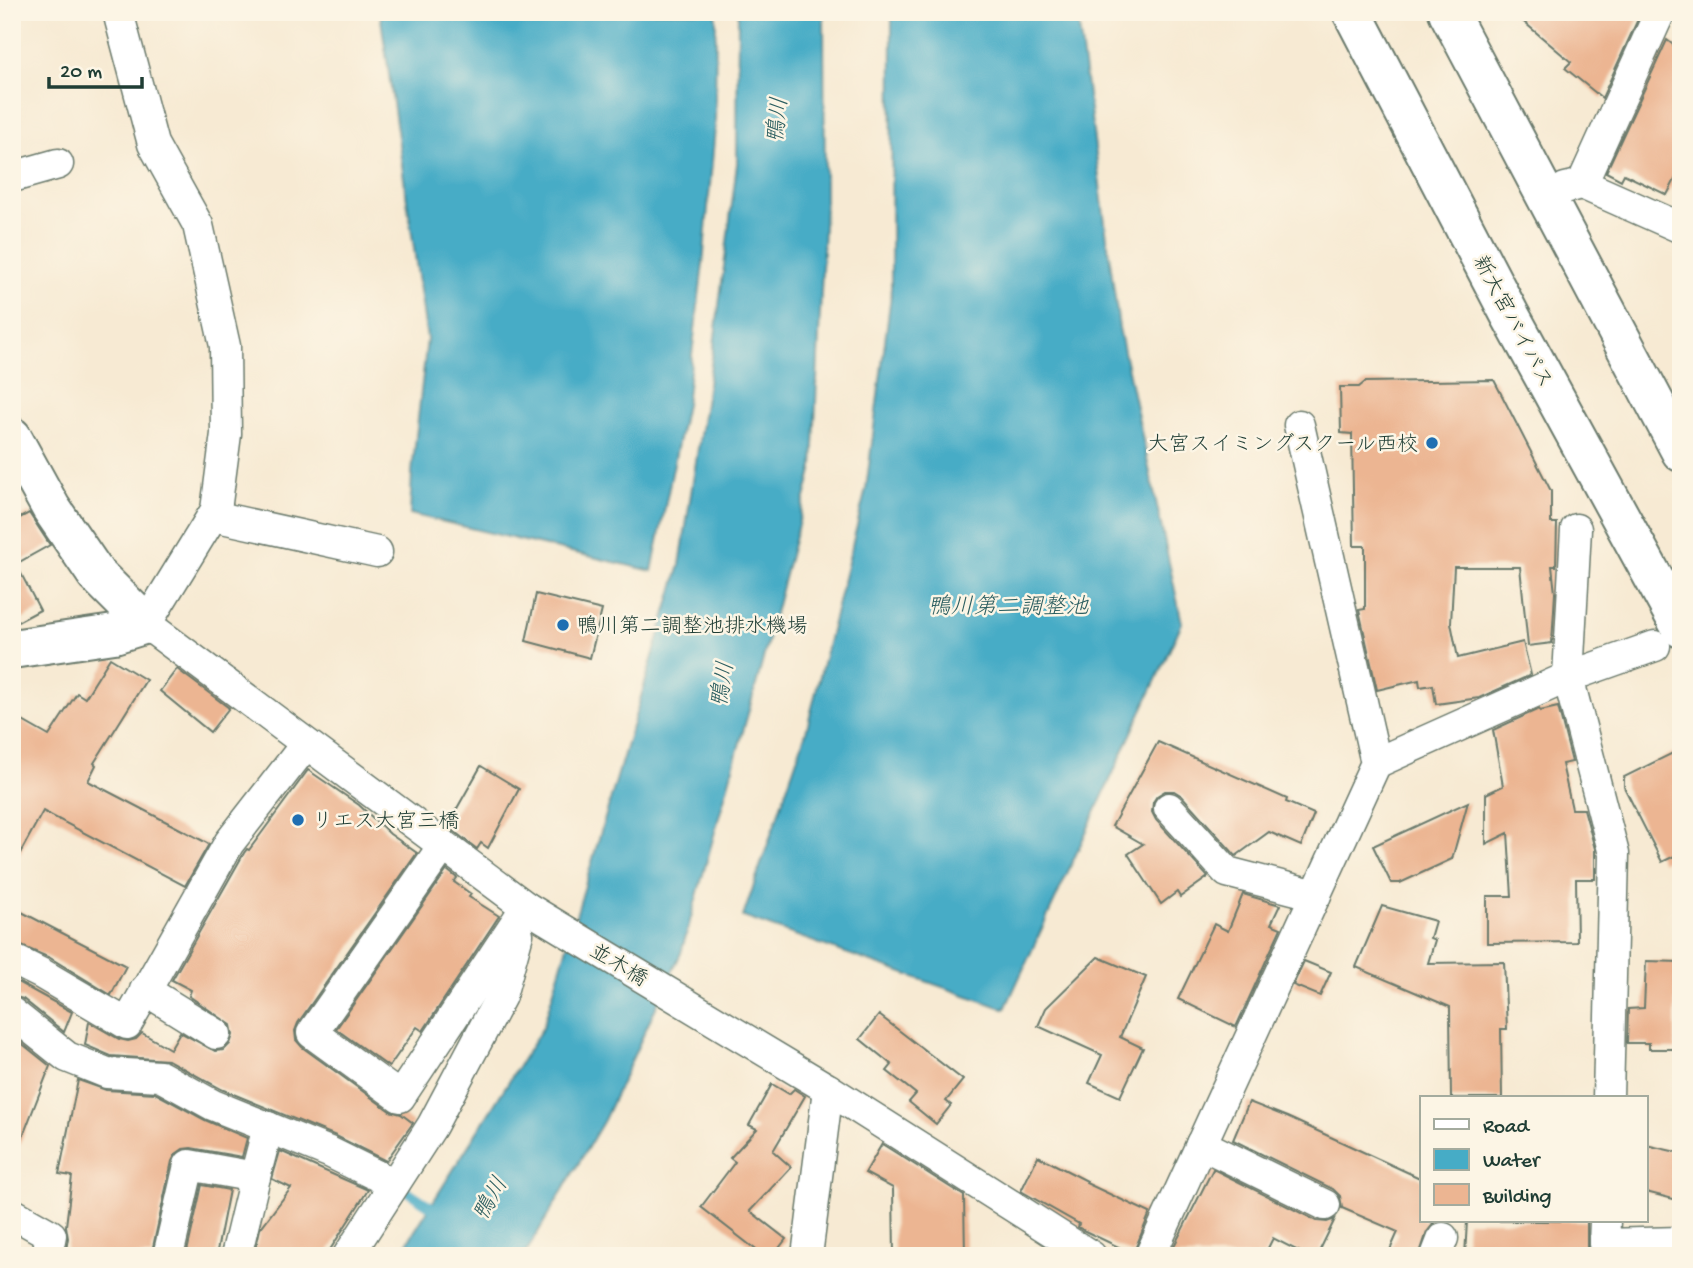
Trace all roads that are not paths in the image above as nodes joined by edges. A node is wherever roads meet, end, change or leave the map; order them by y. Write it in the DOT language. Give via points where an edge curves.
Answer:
graph roads {
  1 [pos="118,12"];
  2 [pos="1352,12"];
  3 [pos="1448,12"];
  4 [pos="1660,12"];
  5 [pos="58,164"];
  6 [pos="12,177"];
  7 [pos="1582,184"];
  8 [pos="1544,193"];
  9 [pos="1681,228"];
  10 [pos="1299,425"];
  11 [pos="12,437"];
  12 [pos="1681,452"];
  13 [pos="212,516"];
  14 [pos="1576,529"];
  15 [pos="377,552"];
  16 [pos="146,624"];
  17 [pos="1668,637"];
  18 [pos="12,649"];
  19 [pos="1568,677"];
  20 [pos="306,744"];
  21 [pos="1376,763"];
  22 [pos="1169,808"];
  23 [pos="443,846"];
  24 [pos="1316,895"];
  25 [pos="532,911"];
  26 [pos="12,959"];
  27 [pos="145,990"];
  28 [pos="12,1013"];
  29 [pos="216,1034"];
  30 [pos="828,1089"];
  31 [pos="1608,1096"];
  32 [pos="268,1127"];
  33 [pos="1202,1144"];
  34 [pos="255,1178"];
  35 [pos="394,1184"];
  36 [pos="1325,1205"];
  37 [pos="12,1213"];
  38 [pos="1605,1222"];
  39 [pos="1681,1242"];
  40 [pos="47,1256"];
  41 [pos="168,1256"];
  42 [pos="236,1256"];
  43 [pos="348,1256"];
  44 [pos="807,1256"];
  45 [pos="1091,1256"];
  46 [pos="1150,1256"];
  1 -- 13 [label="street" via="153,144 198,225 225,346 226,434"];
  2 -- 17 [label="main road, 新大宮バイパス" via="1510,316"];
  3 -- 8 [label="main road"];
  4 -- 7 [label="street"];
  5 -- 6 [label="street"];
  7 -- 8 [label="street"];
  7 -- 9 [label="street"];
  8 -- 12 [label="main road"];
  10 -- 21 [label="street"];
  11 -- 16 [label="main road" via="51,508 96,574"];
  13 -- 15 [label="street"];
  13 -- 16 [label="street"];
  14 -- 19 [label="street"];
  16 -- 18 [label="main road" via="114,634"];
  16 -- 20 [label="street, 並木橋"];
  17 -- 19 [label="street"];
  19 -- 21 [label="street"];
  19 -- 31 [label="street" via="1614,854"];
  20 -- 23 [label="street, 並木橋"];
  20 -- 27 [label="street" via="229,844"];
  21 -- 24 [label="street"];
  22 -- 24 [label="street" via="1227,872"];
  23 -- 25 [label="street, 並木橋"];
  23 -- 25 [label="street" via="312,1033 400,1097"];
  24 -- 33 [label="street"];
  25 -- 30 [label="street, 並木橋"];
  25 -- 35 [label="street" via="501,996 432,1126"];
  26 -- 27 [label="street" via="127,1024"];
  27 -- 29 [label="street"];
  28 -- 32 [label="street" via="67,1057 107,1073 160,1076 213,1105"];
  30 -- 44 [label="street"];
  30 -- 45 [label="street, 並木橋"];
  32 -- 34 [label="street"];
  32 -- 35 [label="street"];
  33 -- 36 [label="street"];
  33 -- 46 [label="street"];
  34 -- 41 [label="street" via="189,1165"];
  34 -- 42 [label="street"];
  35 -- 43 [label="street"];
  37 -- 40 [label="street" via="51,1236"];
  38 -- 39 [label="street" via="1604,1244"];
}
